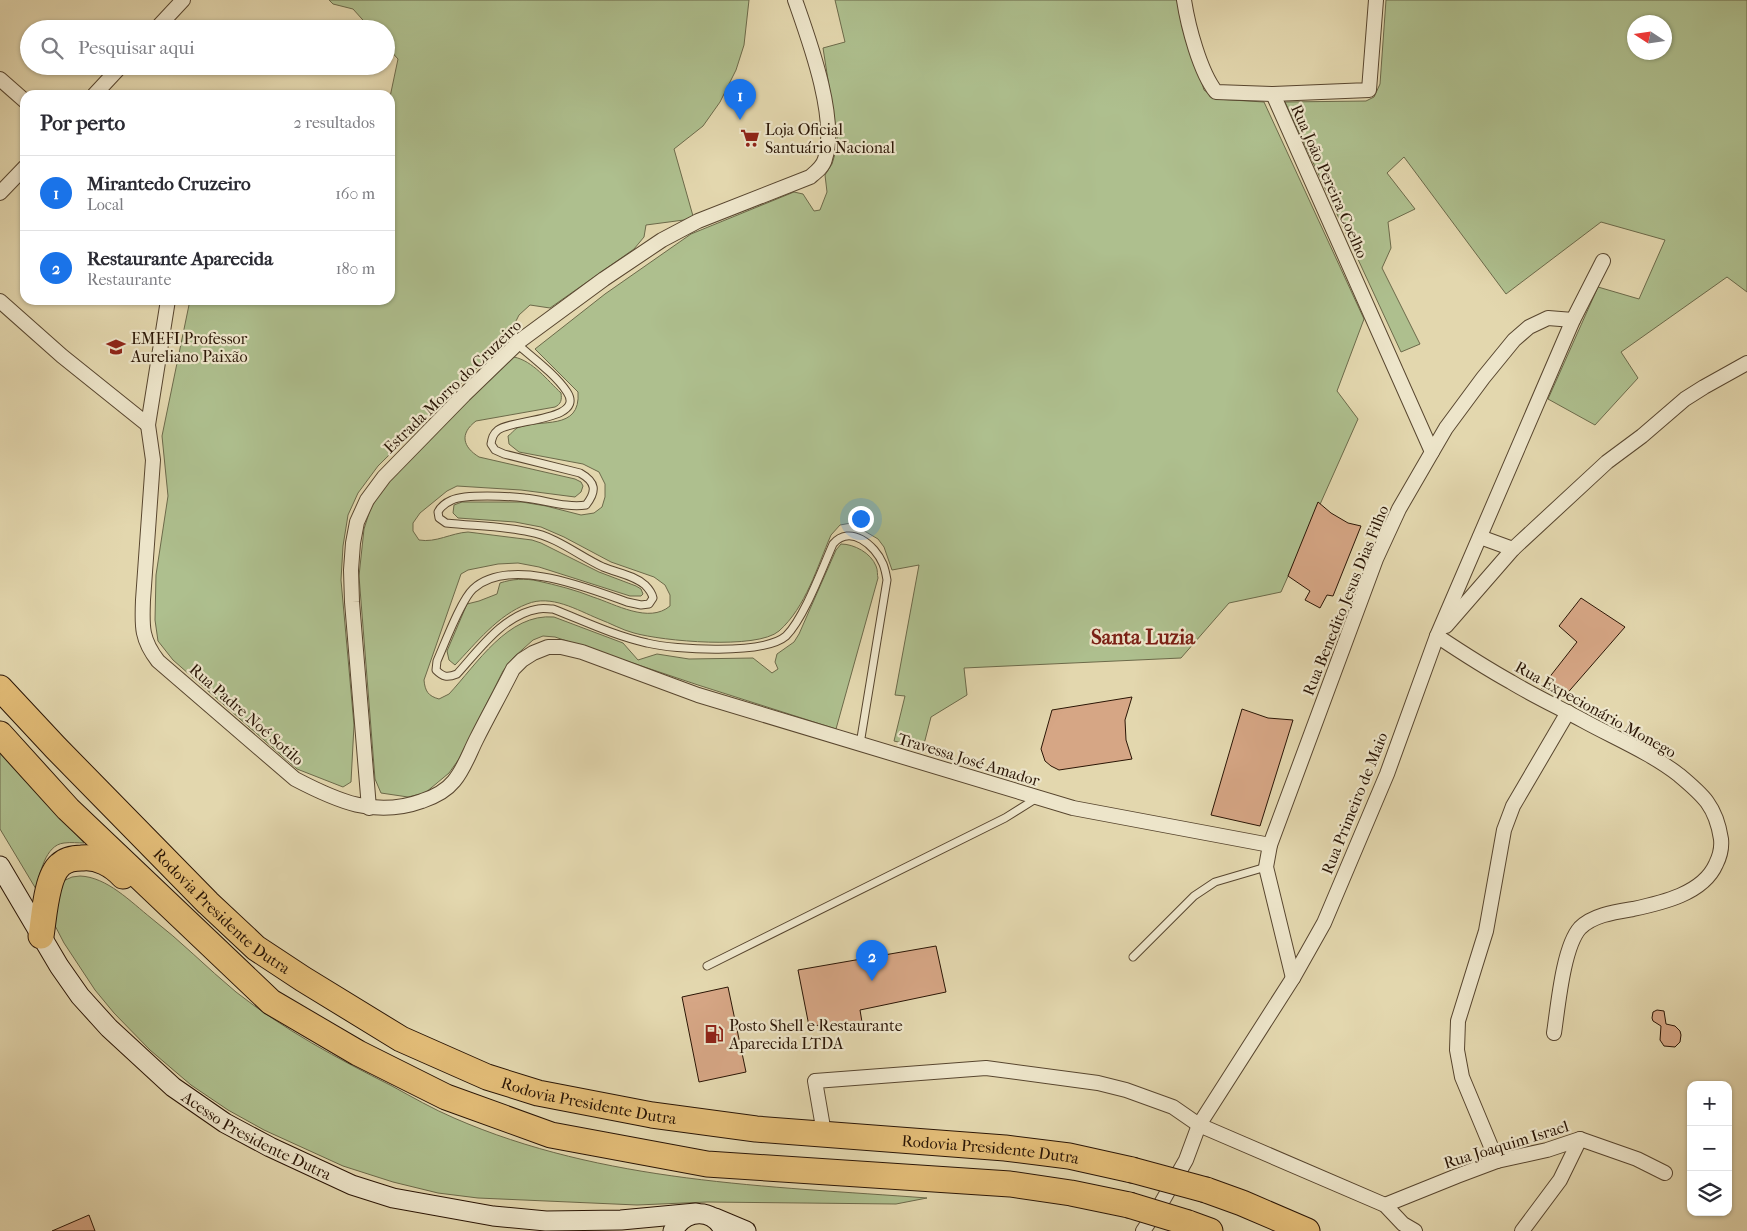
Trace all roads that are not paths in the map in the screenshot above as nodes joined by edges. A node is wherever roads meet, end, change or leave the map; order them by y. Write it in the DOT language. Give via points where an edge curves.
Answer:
graph roads {
  1 [pos="183,0"];
  2 [pos="795,0"];
  3 [pos="1184,0"];
  4 [pos="1376,0"];
  5 [pos="164,20"];
  6 [pos="113,75"];
  7 [pos="0,79"];
  8 [pos="99,90"];
  9 [pos="1273,94"];
  10 [pos="20,97"];
  11 [pos="20,172"];
  12 [pos="0,194"];
  13 [pos="1603,261"];
  14 [pos="0,302"];
  15 [pos="167,305"];
  16 [pos="1573,320"];
  17 [pos="517,344"];
  18 [pos="1747,363"];
  19 [pos="148,425"];
  20 [pos="1432,452"];
  21 [pos="1480,537"];
  22 [pos="1513,549"];
  23 [pos="1437,636"];
  24 [pos="533,653"];
  25 [pos="0,688"];
  26 [pos="1568,712"];
  27 [pos="0,734"];
  28 [pos="860,744"];
  29 [pos="1038,798"];
  30 [pos="369,808"];
  31 [pos="1270,845"];
  32 [pos="0,866"];
  33 [pos="1266,867"];
  34 [pos="41,936"];
  35 [pos="214,949"];
  36 [pos="1132,957"];
  37 [pos="707,966"];
  38 [pos="1293,978"];
  39 [pos="1554,1033"];
  40 [pos="1199,1125"];
  41 [pos="824,1134"];
  42 [pos="1580,1139"];
  43 [pos="1497,1161"];
  44 [pos="1665,1173"];
  45 [pos="1385,1206"];
  46 [pos="704,1215"];
  47 [pos="621,1220"];
  48 [pos="1199,1227"];
  49 [pos="653,1231"];
  50 [pos="673,1231"];
  51 [pos="724,1231"];
  52 [pos="746,1231"];
  53 [pos="1143,1231"];
  54 [pos="1307,1231"];
  55 [pos="1415,1231"];
  56 [pos="1522,1231"];
  1 -- 5 [label="street"];
  2 -- 17 [label="street, Estrada Morro do Cruzeiro" via="816,63 826,109 828,139 825,160 820,168 810,177 698,221 662,240"];
  3 -- 9 [label="street" via="1208,82 1216,92"];
  4 -- 9 [label="street, Rua João Pereira Coelho" via="1369,90"];
  6 -- 8 [label="street"];
  7 -- 10 [label="street"];
  9 -- 20 [label="street, Rua João Pereira Coelho"];
  11 -- 12 [label="street"];
  13 -- 16 [label="street"];
  14 -- 19 [label="street"];
  15 -- 19 [label="street, Rua Padre Noé Sotilo"];
  16 -- 20 [label="street, Rua Benedito Jesus Dias Filho" via="1548,318 1529,327 1514,340 1446,428"];
  16 -- 21 [label="street"];
  17 -- 28 [label="lane" via="562,384 571,402 568,409 560,414 499,429 491,444 504,454 580,473 590,478 594,495 586,504 576,506 524,498 453,499 442,506 439,518 446,523 532,532 548,537 646,585 653,598 649,604 634,604 536,575 501,575 486,580 472,589 465,600 437,661 436,670 441,676 457,674 491,636 524,612 540,608 553,609 647,644 684,648 750,648 770,644 785,637 798,621 833,544 840,537 849,535 874,549 887,580"];
  17 -- 30 [label="street, Estrada Morro do Cruzeiro" via="384,477 367,500 358,522 353,543 352,602"];
  18 -- 22 [label="street" via="1685,400 1606,462"];
  19 -- 30 [label="street, Rua Padre Noé Sotilo" via="153,460 142,620 150,650 158,661 295,779 336,800"];
  20 -- 31 [label="street, Rua Benedito Jesus Dias Filho" via="1399,509 1376,559"];
  21 -- 22 [label="street"];
  21 -- 23 [label="street"];
  22 -- 23 [label="street"];
  23 -- 26 [label="street, Rua Expecionário Monego" via="1511,682"];
  23 -- 38 [label="street, Rua Primeiro de Maio" via="1380,791 1324,923"];
  24 -- 28 [label="street, Travessa José Amador" via="548,647 582,652 698,695"];
  24 -- 30 [label="street, Rua Padre Noé Sotilo" via="513,669 454,782 441,792 410,805"];
  25 -- 41 [label="highway, Rodovia Presidente Dutra" via="208,903 256,948 401,1039 487,1076 538,1093 652,1115"];
  26 -- 39 [label="street, Rua Expecionário Monego" via="1677,774 1712,808 1722,844 1714,870 1692,889 1656,904 1604,915 1582,926 1568,954"];
  26 -- 43 [label="street" via="1513,806 1504,830 1486,932 1458,1021 1457,1050 1462,1077"];
  27 -- 35 [label="highway, Rodovia Presidente Dutra" via="68,809"];
  28 -- 29 [label="street, Travessa José Amador"];
  29 -- 31 [label="street, Travessa José Amador" via="1073,808"];
  29 -- 37 [label="lane" via="1005,818"];
  31 -- 33 [label="street"];
  32 -- 34 [label="street, Acesso Presidente Dutra"];
  33 -- 36 [label="lane" via="1215,882 1194,896"];
  33 -- 38 [label="street"];
  34 -- 35 [label="highway" via="48,892 58,866 86,857 115,868 155,908"];
  34 -- 47 [label="street, Acesso Presidente Dutra" via="80,996 138,1056 173,1087 225,1123 270,1147 352,1185 393,1198 493,1216 546,1221"];
  35 -- 48 [label="highway, Rodovia Presidente Dutra, bridge" via="270,1002 358,1053 446,1096 551,1135 707,1164 1010,1184 1128,1205"];
  38 -- 40 [label="street, Rua Primeiro de Maio"];
  40 -- 41 [label="street" via="1173,1107 1126,1090 1098,1083 986,1068 815,1080"];
  40 -- 45 [label="street"];
  40 -- 53 [label="street, Rua Primeiro de Maio" via="1186,1160"];
  41 -- 54 [label="highway, Rodovia Presidente Dutra, bridge" via="1069,1156 1206,1190"];
  42 -- 43 [label="street, Rua Joaquim Israel"];
  42 -- 44 [label="street, Rua Joaquim Israel" via="1637,1159"];
  42 -- 56 [label="street" via="1560,1180"];
  43 -- 45 [label="street, Rua Joaquim Israel"];
  45 -- 55 [label="street"];
  46 -- 47 [label="street"];
  46 -- 50 [label="street" via="686,1216"];
  46 -- 51 [label="street" via="718,1221"];
  46 -- 52 [label="street"];
  47 -- 49 [label="street"];
}
